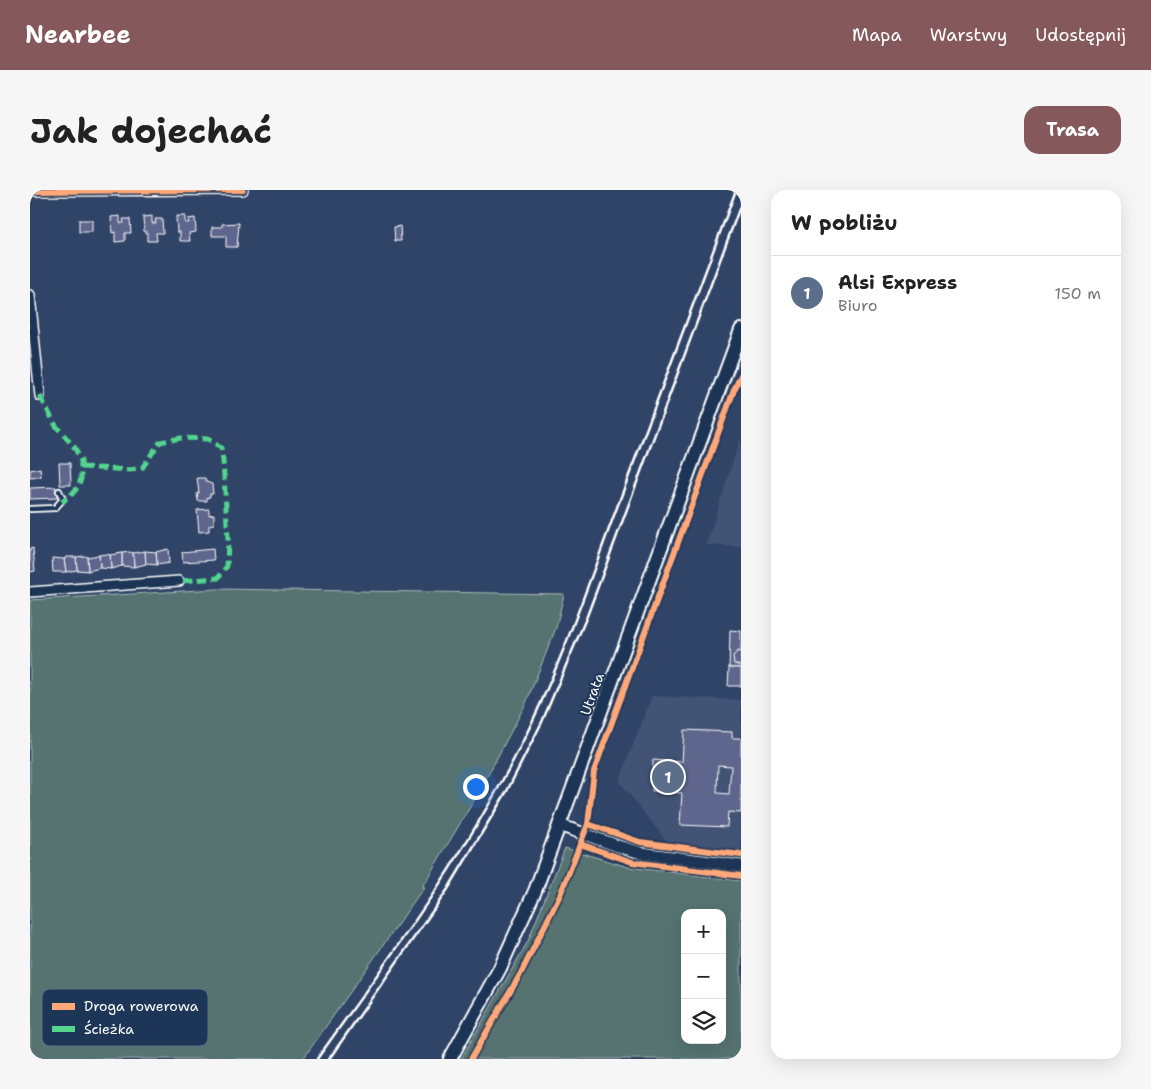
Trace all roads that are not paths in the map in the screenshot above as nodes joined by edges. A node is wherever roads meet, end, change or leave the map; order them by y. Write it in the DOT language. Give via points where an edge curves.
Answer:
graph roads {
  1 [pos="243,190"];
  2 [pos="30,191"];
  3 [pos="30,295"];
  4 [pos="741,330"];
  5 [pos="40,396"];
  6 [pos="59,491"];
  7 [pos="30,509"];
  8 [pos="179,581"];
  9 [pos="30,592"];
  10 [pos="560,826"];
  11 [pos="741,866"];
  12 [pos="450,1059"];
  1 -- 2 [label="street"];
  3 -- 5 [label="street"];
  4 -- 10 [label="main road, Utrata"];
  6 -- 7 [label="lane" via="63,499 55,508"];
  8 -- 9 [label="street"];
  10 -- 11 [label="street" via="642,853"];
  10 -- 12 [label="main road, Utrata" via="518,930 490,989"];
}
